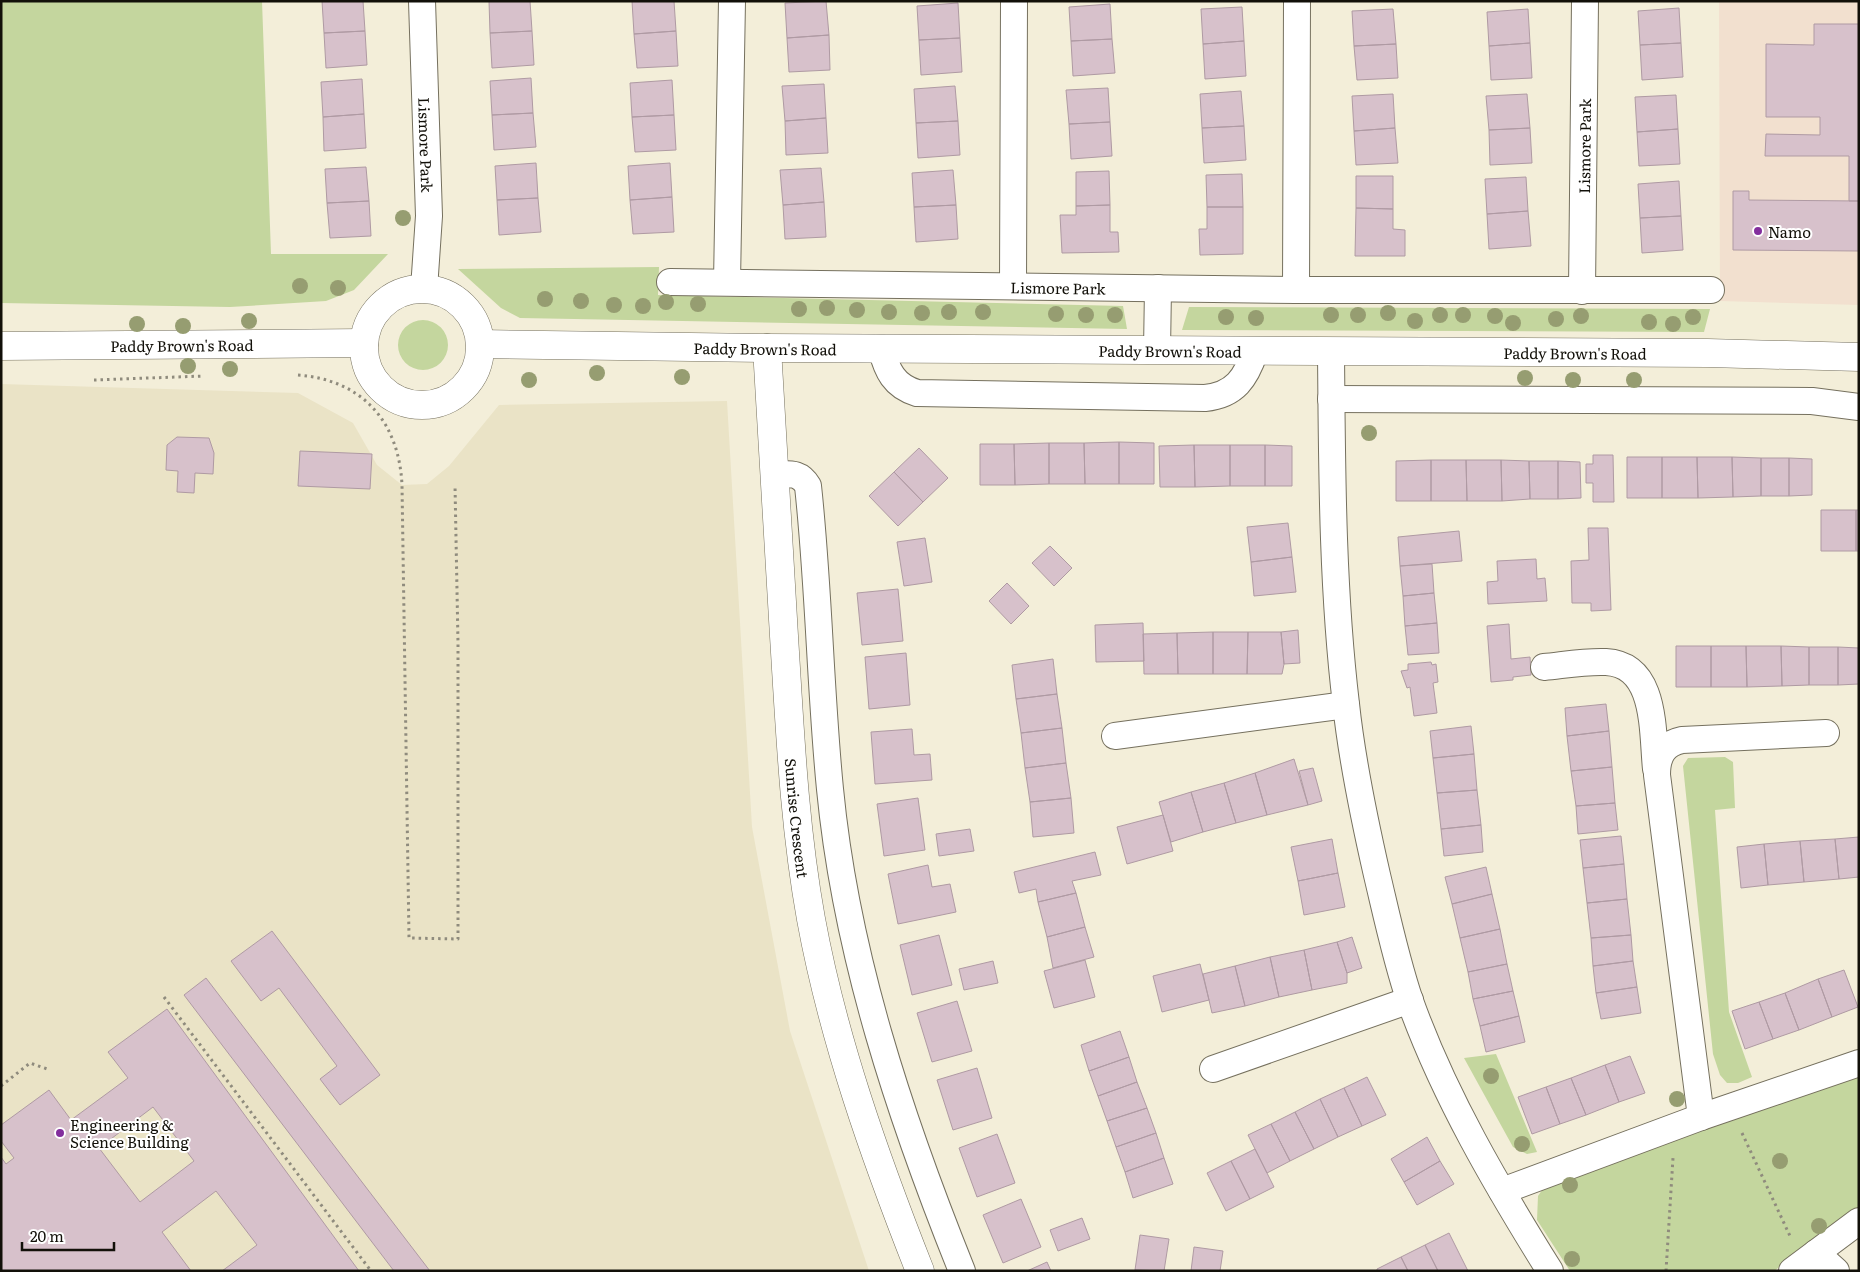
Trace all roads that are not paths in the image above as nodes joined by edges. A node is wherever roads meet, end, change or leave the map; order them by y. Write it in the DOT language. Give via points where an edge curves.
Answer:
graph roads {
  1 [pos="422,1"];
  2 [pos="732,1"];
  3 [pos="1014,1"];
  4 [pos="1297,1"];
  5 [pos="1585,1"];
  6 [pos="670,282"];
  7 [pos="727,282"];
  8 [pos="1013,286"];
  9 [pos="1158,288"];
  10 [pos="424,289"];
  11 [pos="1296,290"];
  12 [pos="1711,290"];
  13 [pos="1582,292"];
  14 [pos="364,343"];
  15 [pos="481,344"];
  16 [pos="1,346"];
  17 [pos="767,348"];
  18 [pos="881,348"];
  19 [pos="1158,350"];
  20 [pos="1255,351"];
  21 [pos="1331,351"];
  22 [pos="1859,357"];
  23 [pos="1332,399"];
  24 [pos="1859,408"];
  25 [pos="775,474"];
  26 [pos="1544,667"];
  27 [pos="1346,705"];
  28 [pos="1826,733"];
  29 [pos="1115,736"];
  30 [pos="1657,775"];
  31 [pos="1410,1000"];
  32 [pos="1859,1063"];
  33 [pos="1213,1069"];
  34 [pos="1700,1118"];
  35 [pos="1502,1191"];
  36 [pos="1859,1221"];
  37 [pos="1804,1262"];
  38 [pos="920,1271"];
  39 [pos="962,1271"];
  40 [pos="1550,1271"];
  41 [pos="1836,1271"];
  1 -- 10 [label="street, Lismore Park" via="429,216"];
  2 -- 7 [label="street"];
  3 -- 8 [label="street, Lismore Park"];
  4 -- 11 [label="street"];
  5 -- 13 [label="street, Lismore Park"];
  6 -- 7 [label="street"];
  7 -- 8 [label="street"];
  8 -- 9 [label="street, Lismore Park"];
  9 -- 11 [label="street, Lismore Park"];
  9 -- 19 [label="street"];
  10 -- 14 [label="street" via="404,291 389,299 376,311"];
  10 -- 15 [label="street" via="456,299 477,328"];
  11 -- 13 [label="street, Lismore Park"];
  12 -- 13 [label="street, Lismore Park"];
  14 -- 15 [label="street" via="366,362 373,379 386,393 403,402 422,405 437,403 464,388 473,375"];
  14 -- 16 [label="street, Paddy Brown's Road"];
  15 -- 17 [label="street, Paddy Brown's Road"];
  17 -- 18 [label="street, Paddy Brown's Road"];
  17 -- 25 [label="street, Sunrise Crescent"];
  18 -- 19 [label="street, Paddy Brown's Road"];
  18 -- 20 [label="street" via="896,383 917,393 1205,398 1226,393 1242,382"];
  19 -- 20 [label="street, Paddy Brown's Road"];
  20 -- 21 [label="street, Paddy Brown's Road"];
  21 -- 22 [label="street, Paddy Brown's Road"];
  21 -- 23 [label="street"];
  23 -- 24 [label="street" via="1812,401"];
  23 -- 27 [label="street" via="1338,616"];
  25 -- 38 [label="street, Sunrise Crescent" via="792,783 812,919 835,1024 889,1191"];
  25 -- 39 [label="street" via="794,474 803,478 808,486 830,790 847,902 869,1000 906,1122"];
  26 -- 30 [label="street" via="1604,662 1620,664 1632,671 1642,682 1648,697"];
  27 -- 29 [label="street"];
  27 -- 31 [label="street" via="1372,852"];
  28 -- 30 [label="street" via="1674,742 1661,753"];
  30 -- 34 [label="street"];
  31 -- 33 [label="street"];
  31 -- 35 [label="street" via="1437,1067"];
  32 -- 34 [label="street"];
  34 -- 35 [label="street"];
  35 -- 40 [label="street"];
  36 -- 37 [label="street"];
  37 -- 41 [label="street"];
}
